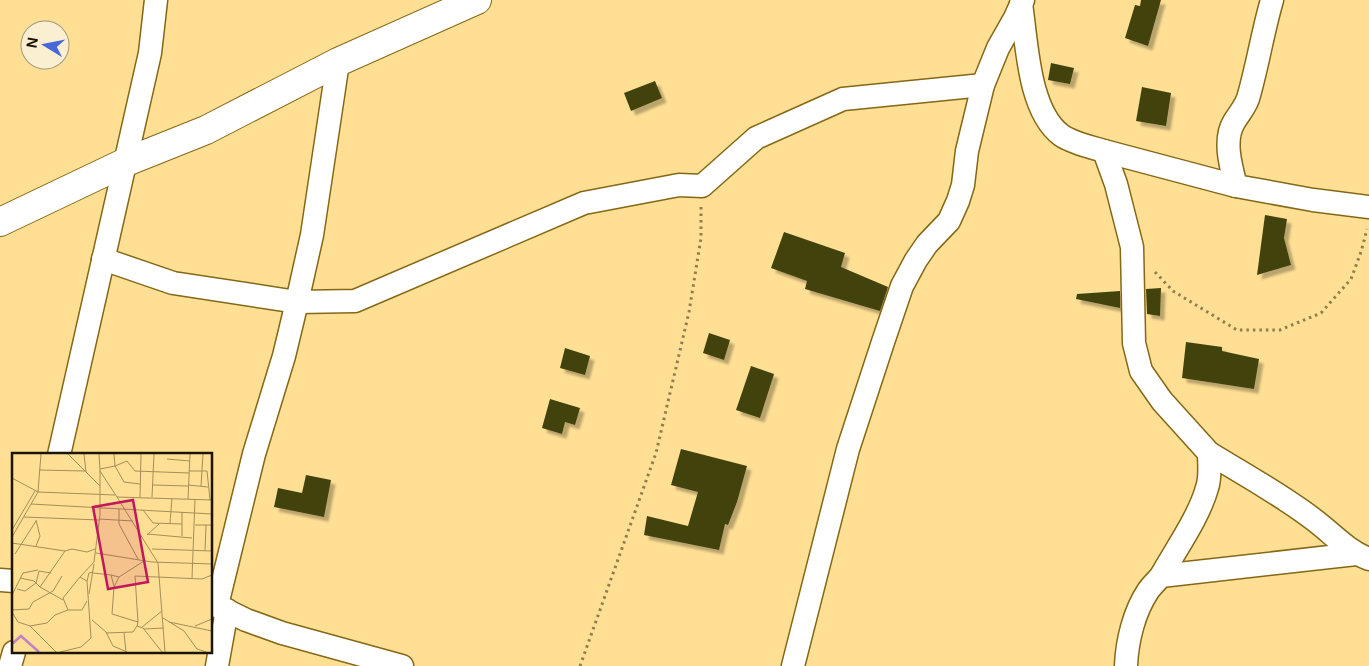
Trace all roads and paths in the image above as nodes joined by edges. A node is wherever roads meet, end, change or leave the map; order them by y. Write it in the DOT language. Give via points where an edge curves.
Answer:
graph roads {
  1 [pos="156,0"];
  2 [pos="477,0"];
  3 [pos="1272,0"];
  4 [pos="1022,2"];
  5 [pos="338,62"];
  6 [pos="983,85"];
  7 [pos="1104,151"];
  8 [pos="126,162"];
  9 [pos="702,186"];
  10 [pos="1236,186"];
  11 [pos="1368,215"];
  12 [pos="0,222"];
  13 [pos="1132,247"];
  14 [pos="103,259"];
  15 [pos="297,302"];
  16 [pos="59,453"];
  17 [pos="1209,453"];
  18 [pos="1362,556"];
  19 [pos="1161,576"];
  20 [pos="218,606"];
  21 [pos="216,666"];
  22 [pos="402,666"];
  23 [pos="580,666"];
  24 [pos="793,666"];
  25 [pos="1126,666"];
  1 -- 8 [label="street" via="150,53"];
  2 -- 5 [label="street"];
  3 -- 10 [label="street" via="1248,100 1230,134 1229,154"];
  4 -- 6 [label="street"];
  4 -- 7 [label="street" via="1032,80 1049,122 1062,136"];
  5 -- 8 [label="street" via="206,130"];
  5 -- 15 [label="street" via="312,236"];
  6 -- 9 [label="street" via="843,99 756,138"];
  6 -- 24 [label="street" via="958,201 949,221 927,244 902,286 848,449"];
  7 -- 10 [label="street"];
  7 -- 13 [label="street"];
  8 -- 12 [label="street"];
  8 -- 14 [label="street"];
  9 -- 15 [label="street" via="679,185 584,203 355,301"];
  9 -- 23 [label="path" via="701,238 689,312 656,453"];
  10 -- 11 [label="street" via="1313,200"];
  11 -- 13 [label="path" via="1362,252 1351,278 1321,313 1280,330 1237,330 1173,291"];
  13 -- 17 [label="street" via="1134,343 1141,371 1162,401"];
  14 -- 15 [label="street" via="173,283"];
  14 -- 16 [label="street"];
  15 -- 20 [label="street" via="254,454"];
  17 -- 18 [label="street" via="1269,488"];
  17 -- 19 [label="street" via="1208,488"];
  18 -- 19 [label="street"];
  19 -- 25 [label="street" via="1148,590 1138,610 1127,649"];
  20 -- 21 [label="street"];
  20 -- 22 [label="street" via="282,633"];
}
